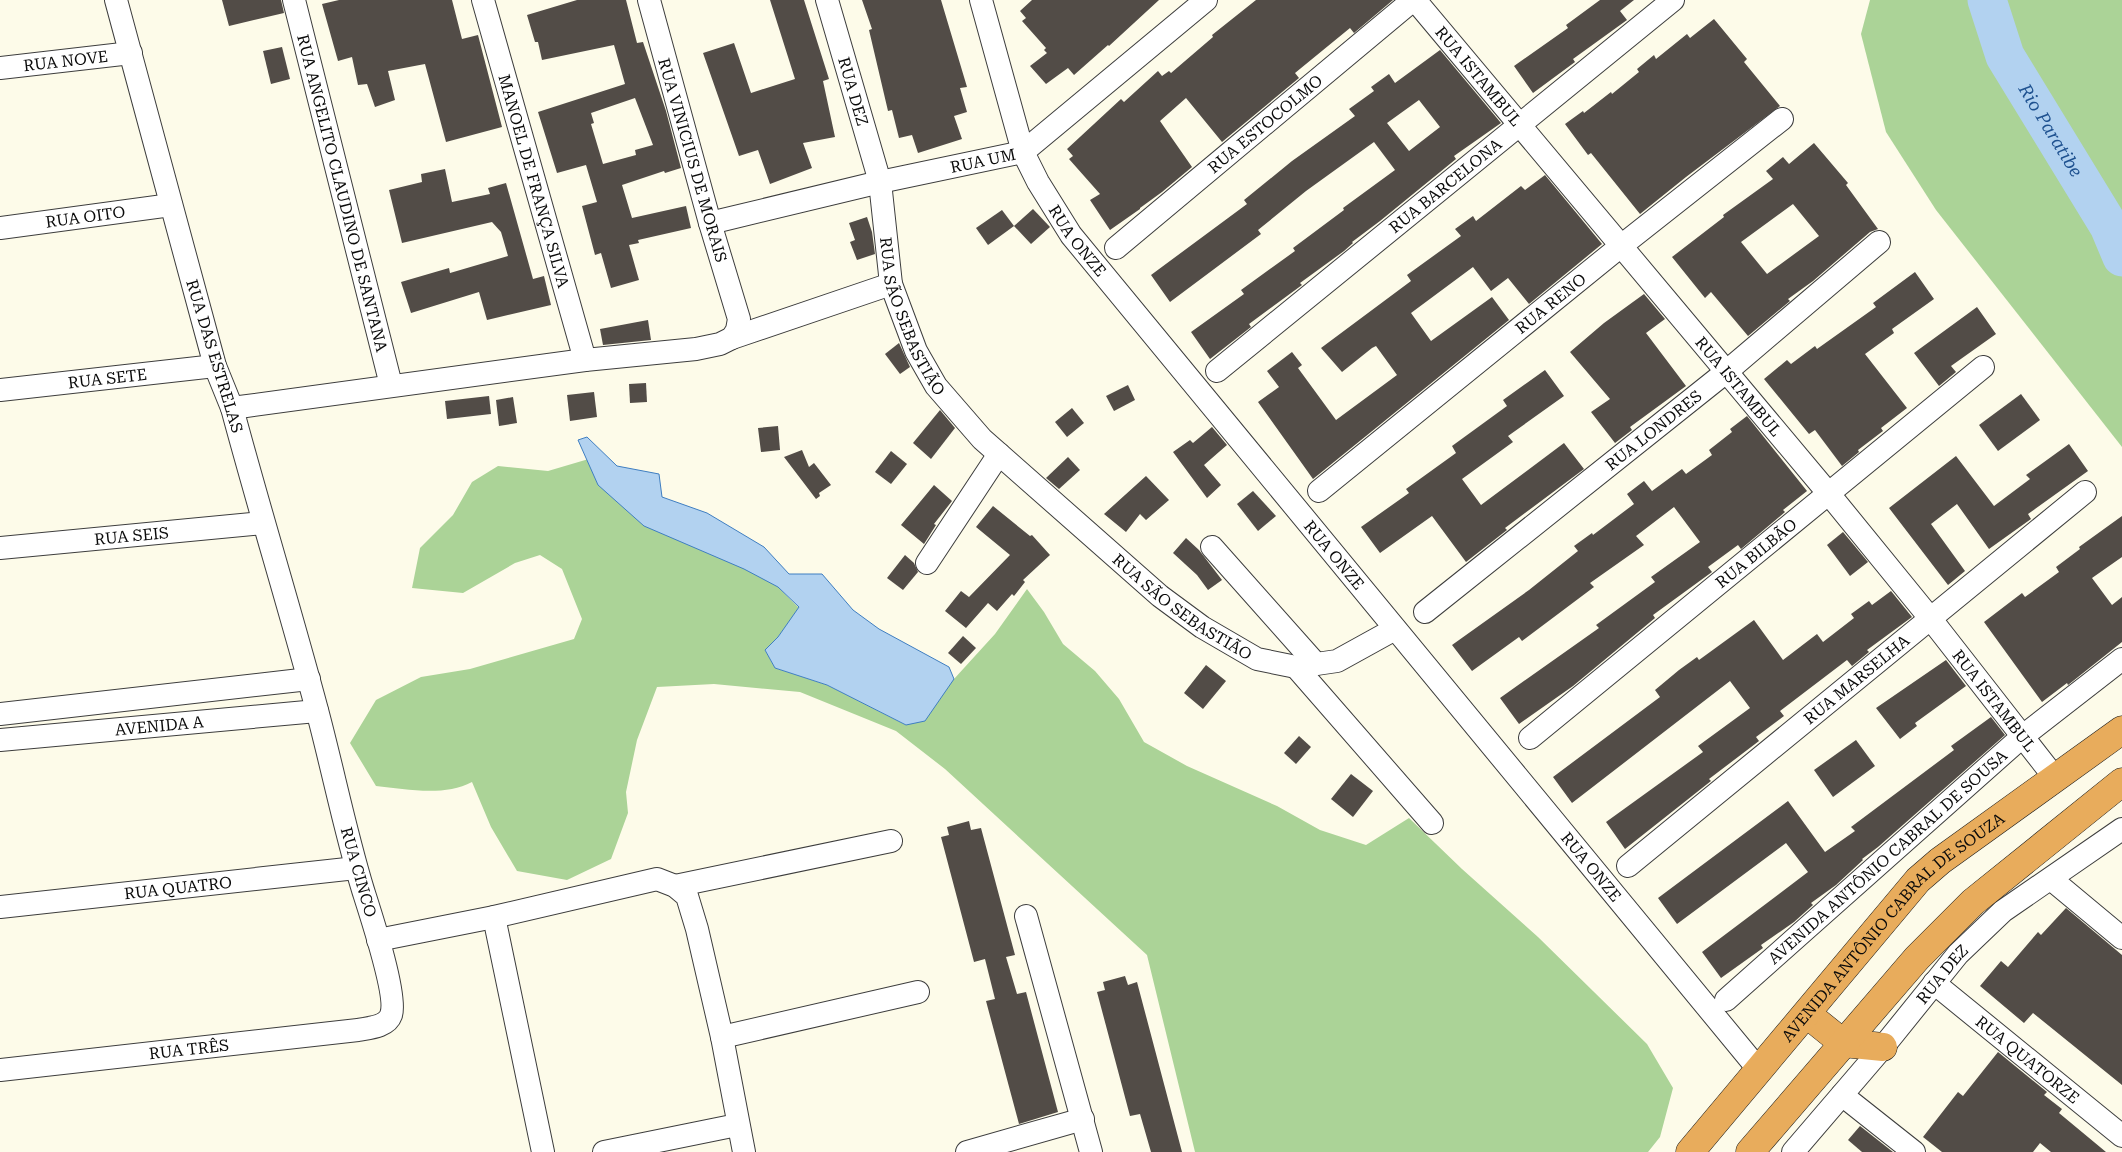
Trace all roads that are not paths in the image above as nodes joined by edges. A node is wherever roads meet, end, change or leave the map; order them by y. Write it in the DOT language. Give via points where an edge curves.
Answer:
graph roads {
  1 [pos="116,0"];
  2 [pos="294,0"];
  3 [pos="483,0"];
  4 [pos="649,0"];
  5 [pos="827,0"];
  6 [pos="1206,0"];
  7 [pos="1414,0"];
  8 [pos="1673,0"];
  9 [pos="988,5"];
  10 [pos="131,53"];
  11 [pos="0,68"];
  12 [pos="1782,119"];
  13 [pos="1519,125"];
  14 [pos="1023,152"];
  15 [pos="880,182"];
  16 [pos="171,205"];
  17 [pos="710,223"];
  18 [pos="0,228"];
  19 [pos="1879,242"];
  20 [pos="1621,246"];
  21 [pos="1116,248"];
  22 [pos="891,284"];
  23 [pos="735,328"];
  24 [pos="585,360"];
  25 [pos="215,366"];
  26 [pos="1983,366"];
  27 [pos="1217,371"];
  28 [pos="1726,372"];
  29 [pos="391,385"];
  30 [pos="0,390"];
  31 [pos="232,408"];
  32 [pos="999,454"];
  33 [pos="1319,491"];
  34 [pos="2085,492"];
  35 [pos="1829,494"];
  36 [pos="263,523"];
  37 [pos="1212,547"];
  38 [pos="0,548"];
  39 [pos="927,563"];
  40 [pos="1424,612"];
  41 [pos="1930,618"];
  42 [pos="1395,629"];
  43 [pos="2122,659"];
  44 [pos="1306,666"];
  45 [pos="308,679"];
  46 [pos="317,711"];
  47 [pos="0,714"];
  48 [pos="2122,730"];
  49 [pos="2024,736"];
  50 [pos="1530,738"];
  51 [pos="0,740"];
  52 [pos="2055,778"];
  53 [pos="2122,782"];
  54 [pos="1432,823"];
  55 [pos="2122,829"];
  56 [pos="891,841"];
  57 [pos="1628,866"];
  58 [pos="356,868"];
  59 [pos="2051,879"];
  60 [pos="675,886"];
  61 [pos="0,907"];
  62 [pos="1026,916"];
  63 [pos="494,917"];
  64 [pos="2122,938"];
  65 [pos="378,940"];
  66 [pos="1934,983"];
  67 [pos="918,992"];
  68 [pos="1726,1000"];
  69 [pos="1807,1014"];
  70 [pos="377,1026"];
  71 [pos="722,1037"];
  72 [pos="1843,1044"];
  73 [pos="1883,1047"];
  74 [pos="0,1070"];
  75 [pos="1759,1070"];
  76 [pos="1842,1095"];
  77 [pos="1083,1119"];
  78 [pos="738,1125"];
  79 [pos="2122,1136"];
  80 [pos="543,1152"];
  81 [pos="604,1152"];
  82 [pos="744,1152"];
  83 [pos="967,1152"];
  84 [pos="1091,1152"];
  85 [pos="1690,1152"];
  86 [pos="1750,1152"];
  87 [pos="1793,1152"];
  88 [pos="1914,1152"];
  1 -- 10 [label="street, RUA DAS ESTRELAS"];
  2 -- 29 [label="street, RUA ANGELITO CLAUDINO DE SANTANA"];
  3 -- 24 [label="street, MANOEL DE FRANÇA SILVA"];
  4 -- 17 [label="street, RUA VINICIUS DE MORAIS"];
  5 -- 15 [label="street, RUA DEZ"];
  6 -- 14 [label="street, RUA UM"];
  7 -- 13 [label="street, RUA ISTAMBUL"];
  7 -- 21 [label="street, RUA ESTOCOLMO"];
  8 -- 13 [label="street, RUA BARCELONA"];
  9 -- 14 [label="street, RUA ONZE"];
  10 -- 11 [label="street, RUA NOVE"];
  10 -- 16 [label="street, RUA DAS ESTRELAS"];
  12 -- 20 [label="street, RUA RENO"];
  13 -- 20 [label="street, RUA ISTAMBUL"];
  13 -- 27 [label="street, RUA BARCELONA"];
  14 -- 15 [label="street, RUA UM"];
  14 -- 42 [label="street, RUA ONZE" via="1070,235"];
  15 -- 17 [label="street, RUA UM"];
  15 -- 22 [label="street, RUA SÃO SEBASTIÃO"];
  16 -- 18 [label="street, RUA OITO"];
  16 -- 25 [label="street, RUA DAS ESTRELAS"];
  17 -- 23 [label="street, RUA VINICIUS DE MORAIS"];
  19 -- 28 [label="street, RUA LONDRES"];
  20 -- 28 [label="street, RUA ISTAMBUL"];
  20 -- 33 [label="street, RUA RENO"];
  22 -- 23 [label="street"];
  22 -- 32 [label="street, RUA SÃO SEBASTIÃO" via="916,351 936,386"];
  23 -- 24 [label="street" via="720,344"];
  24 -- 29 [label="street"];
  25 -- 30 [label="street, RUA SETE"];
  25 -- 31 [label="street, RUA DAS ESTRELAS"];
  26 -- 35 [label="street, RUA BILBÃO"];
  28 -- 35 [label="street, RUA ISTAMBUL"];
  28 -- 40 [label="street, RUA LONDRES"];
  29 -- 31 [label="street"];
  31 -- 36 [label="street, RUA DAS ESTRELAS"];
  32 -- 39 [label="street"];
  32 -- 44 [label="street, RUA SÃO SEBASTIÃO" via="1160,596 1202,627 1257,659"];
  34 -- 41 [label="street, RUA MARSELHA"];
  35 -- 41 [label="street, RUA ISTAMBUL"];
  35 -- 50 [label="street, RUA BILBÃO"];
  36 -- 38 [label="street, RUA SEIS"];
  36 -- 45 [label="street, RUA DAS ESTRELAS"];
  37 -- 44 [label="street"];
  41 -- 49 [label="street, RUA ISTAMBUL"];
  41 -- 57 [label="street, RUA MARSELHA"];
  42 -- 44 [label="street, RUA SÃO SEBASTIÃO" via="1337,661"];
  42 -- 75 [label="street, RUA ONZE"];
  43 -- 49 [label="street, AVENIDA ANTÔNIO CABRAL DE SOUSA"];
  44 -- 54 [label="street"];
  45 -- 46 [label="street, RUA DAS ESTRELAS"];
  45 -- 47 [label="street, AVENIDA A"];
  46 -- 51 [label="street, AVENIDA A"];
  46 -- 58 [label="street, RUA CINCO"];
  48 -- 52 [label="highway, AVENIDA ANTÔNIO CABRAL DE SOUZA"];
  49 -- 52 [label="street, RUA ISTAMBUL"];
  49 -- 68 [label="street, AVENIDA ANTÔNIO CABRAL DE SOUSA"];
  52 -- 69 [label="highway, AVENIDA ANTÔNIO CABRAL DE SOUZA" via="1918,880"];
  53 -- 72 [label="highway" via="1973,902 1917,958"];
  55 -- 59 [label="street, RUA DEZ"];
  56 -- 60 [label="street"];
  58 -- 61 [label="street, RUA QUATRO"];
  58 -- 65 [label="street, RUA CINCO"];
  59 -- 64 [label="street"];
  59 -- 66 [label="street, RUA DEZ" via="2003,911 1958,954"];
  60 -- 63 [label="street" via="657,880"];
  60 -- 71 [label="street" via="687,896"];
  62 -- 77 [label="street"];
  63 -- 65 [label="street"];
  63 -- 80 [label="street"];
  65 -- 70 [label="street, RUA CINCO" via="392,1002 391,1015"];
  66 -- 73 [label="street, RUA DEZ"];
  66 -- 79 [label="street, RUA QUATORZE"];
  67 -- 71 [label="street"];
  69 -- 72 [label="highway"];
  69 -- 75 [label="highway, AVENIDA ANTÔNIO CABRAL DE SOUZA"];
  70 -- 74 [label="street, RUA TRÊS"];
  71 -- 78 [label="street"];
  72 -- 73 [label="highway"];
  72 -- 86 [label="highway"];
  73 -- 76 [label="street, RUA DEZ"];
  75 -- 85 [label="highway, AVENIDA ANTÔNIO CABRAL DE SOUZA"];
  76 -- 87 [label="street, RUA DEZ"];
  76 -- 88 [label="street"];
  77 -- 83 [label="street"];
  77 -- 84 [label="street"];
  78 -- 81 [label="street"];
  78 -- 82 [label="street"];
}
